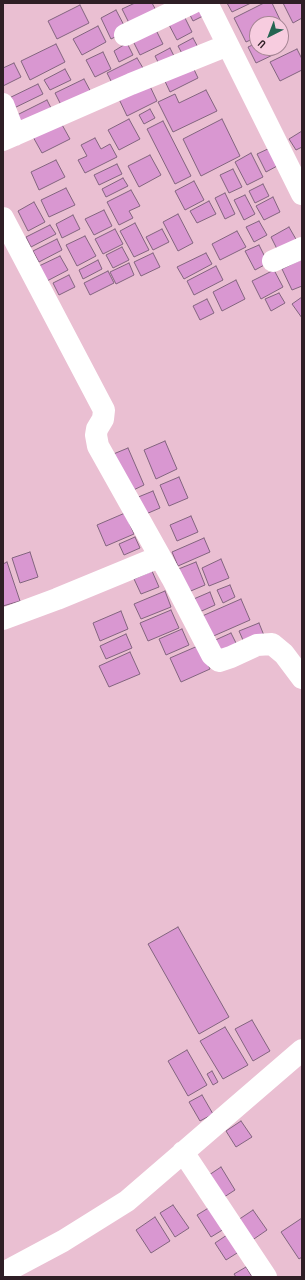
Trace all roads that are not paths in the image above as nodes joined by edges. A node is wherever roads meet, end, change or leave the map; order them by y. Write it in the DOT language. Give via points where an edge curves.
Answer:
graph roads {
  1 [pos="192,3"];
  2 [pos="206,3"];
  3 [pos="125,35"];
  4 [pos="228,44"];
  5 [pos="3,104"];
  6 [pos="9,138"];
  7 [pos="302,194"];
  8 [pos="3,218"];
  9 [pos="302,248"];
  10 [pos="273,261"];
  11 [pos="159,557"];
  12 [pos="3,619"];
  13 [pos="302,678"];
  14 [pos="302,1050"];
  15 [pos="183,1152"];
  16 [pos="3,1273"];
  17 [pos="266,1277"];
  1 -- 3 [label="street"];
  2 -- 4 [label="street"];
  4 -- 6 [label="street"];
  4 -- 7 [label="street"];
  5 -- 6 [label="street"];
  8 -- 11 [label="street" via="98,396 104,410 96,435 98,446"];
  9 -- 10 [label="street"];
  11 -- 12 [label="street"];
  11 -- 13 [label="street" via="212,655 219,661 257,645 272,644 284,654"];
  14 -- 15 [label="street"];
  15 -- 16 [label="street" via="127,1201 63,1241"];
  15 -- 17 [label="street"];
}
